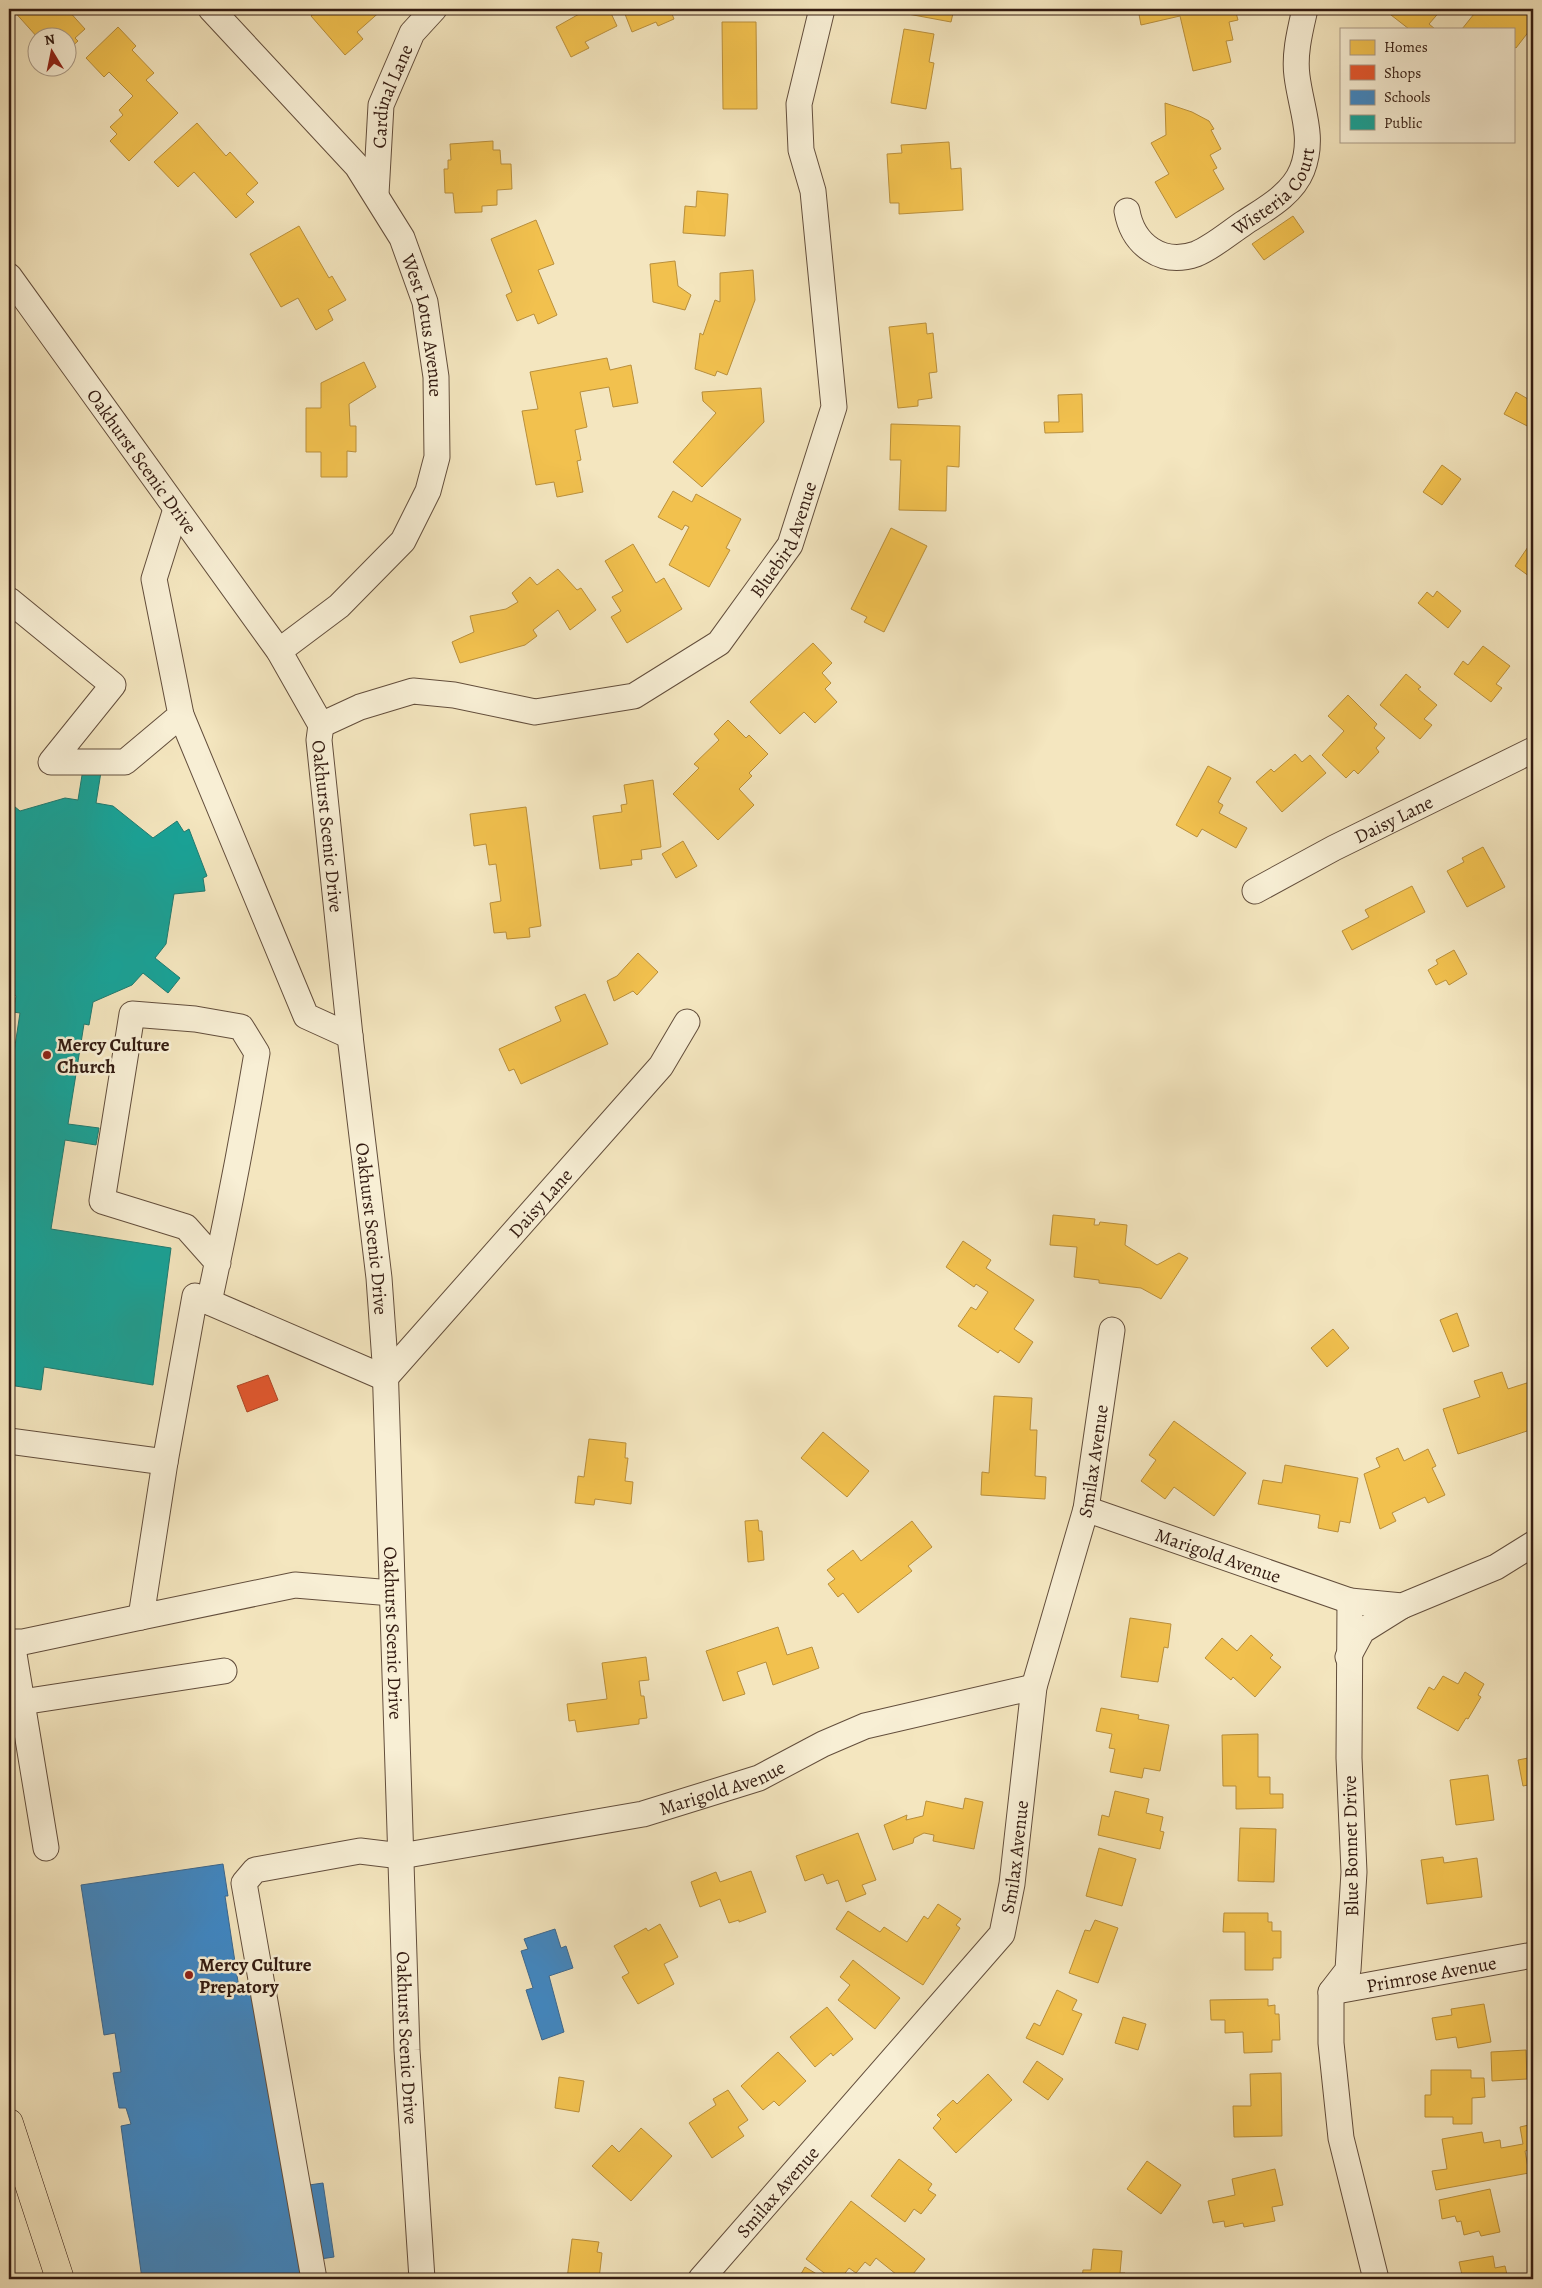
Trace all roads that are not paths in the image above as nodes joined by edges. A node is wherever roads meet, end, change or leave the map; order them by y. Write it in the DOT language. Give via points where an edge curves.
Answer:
graph roads {
  1 [pos="211,9"];
  2 [pos="434,9"];
  3 [pos="822,9"];
  4 [pos="1305,9"];
  5 [pos="376,194"];
  6 [pos="1127,211"];
  7 [pos="9,276"];
  8 [pos="176,509"];
  9 [pos="9,600"];
  10 [pos="279,651"];
  11 [pos="181,715"];
  12 [pos="321,725"];
  13 [pos="1533,750"];
  14 [pos="1255,891"];
  15 [pos="687,1022"];
  16 [pos="350,1036"];
  17 [pos="218,1263"];
  18 [pos="209,1302"];
  19 [pos="1112,1330"];
  20 [pos="385,1378"];
  21 [pos="9,1442"];
  22 [pos="165,1462"];
  23 [pos="1086,1509"];
  24 [pos="1533,1544"];
  25 [pos="392,1593"];
  26 [pos="1350,1600"];
  27 [pos="1402,1606"];
  28 [pos="141,1617"];
  29 [pos="11,1642"];
  30 [pos="1348,1656"];
  31 [pos="224,1671"];
  32 [pos="1034,1687"];
  33 [pos="22,1702"];
  34 [pos="46,1848"];
  35 [pos="401,1856"];
  36 [pos="1533,1955"];
  37 [pos="1330,1992"];
  38 [pos="9,2123"];
  39 [pos="60,2279"];
  40 [pos="314,2279"];
  41 [pos="422,2279"];
  42 [pos="701,2279"];
  43 [pos="1376,2279"];
  1 -- 5 [label="street, West Lotus Avenue" via="357,166"];
  2 -- 5 [label="street, Cardinal Lane" via="412,33 381,106"];
  3 -- 12 [label="street, Bluebird Avenue" via="799,104 801,150 813,191 834,407 790,545 719,643 634,696 535,712 454,695 413,691 360,707"];
  4 -- 6 [label="street, Wisteria Court" via="1297,48 1297,76 1308,140 1302,170 1289,191 1203,250 1182,257 1163,256 1148,249 1136,238"];
  5 -- 10 [label="street, West Lotus Avenue" via="402,238 425,302 436,377 437,457 428,491 403,541 340,606"];
  7 -- 8 [label="street, Oakhurst Scenic Drive"];
  8 -- 10 [label="street, Oakhurst Scenic Drive"];
  8 -- 11 [label="street" via="154,579"];
  9 -- 11 [label="street" via="113,685 52,762 125,762"];
  10 -- 12 [label="street, Oakhurst Scenic Drive"];
  11 -- 16 [label="street" via="306,1016"];
  12 -- 16 [label="street, Oakhurst Scenic Drive" via="319,740"];
  13 -- 14 [label="street, Daisy Lane" via="1334,848"];
  15 -- 20 [label="street, Daisy Lane" via="661,1066"];
  16 -- 20 [label="street, Oakhurst Scenic Drive" via="379,1278"];
  17 -- 17 [label="street" via="257,1053 241,1027 132,1014 102,1201 186,1227"];
  17 -- 18 [label="street"];
  18 -- 20 [label="street"];
  18 -- 22 [label="street" via="195,1296"];
  19 -- 23 [label="street, Smilax Avenue"];
  20 -- 25 [label="street, Oakhurst Scenic Drive"];
  21 -- 22 [label="street"];
  22 -- 28 [label="street"];
  23 -- 26 [label="street, Marigold Avenue"];
  23 -- 32 [label="street, Smilax Avenue"];
  24 -- 27 [label="street" via="1496,1567"];
  25 -- 28 [label="street" via="295,1584"];
  25 -- 35 [label="street, Oakhurst Scenic Drive"];
  26 -- 27 [label="street"];
  26 -- 30 [label="street, Blue Bonnet Drive"];
  27 -- 30 [label="street" via="1362,1631"];
  28 -- 29 [label="street"];
  29 -- 33 [label="street"];
  30 -- 37 [label="street, Blue Bonnet Drive" via="1354,1882 1348,1970"];
  31 -- 33 [label="street"];
  32 -- 35 [label="street, Marigold Avenue" via="865,1726 759,1778 643,1814"];
  32 -- 42 [label="street, Smilax Avenue" via="1012,1884 1002,1934"];
  33 -- 34 [label="street"];
  35 -- 40 [label="street, Marigold Avenue" via="360,1851 255,1870 244,1883"];
  35 -- 41 [label="street, Oakhurst Scenic Drive" via="407,2050"];
  36 -- 37 [label="street, Primrose Avenue"];
  37 -- 43 [label="street" via="1331,2043 1341,2138"];
  38 -- 39 [label="highway"];
}
